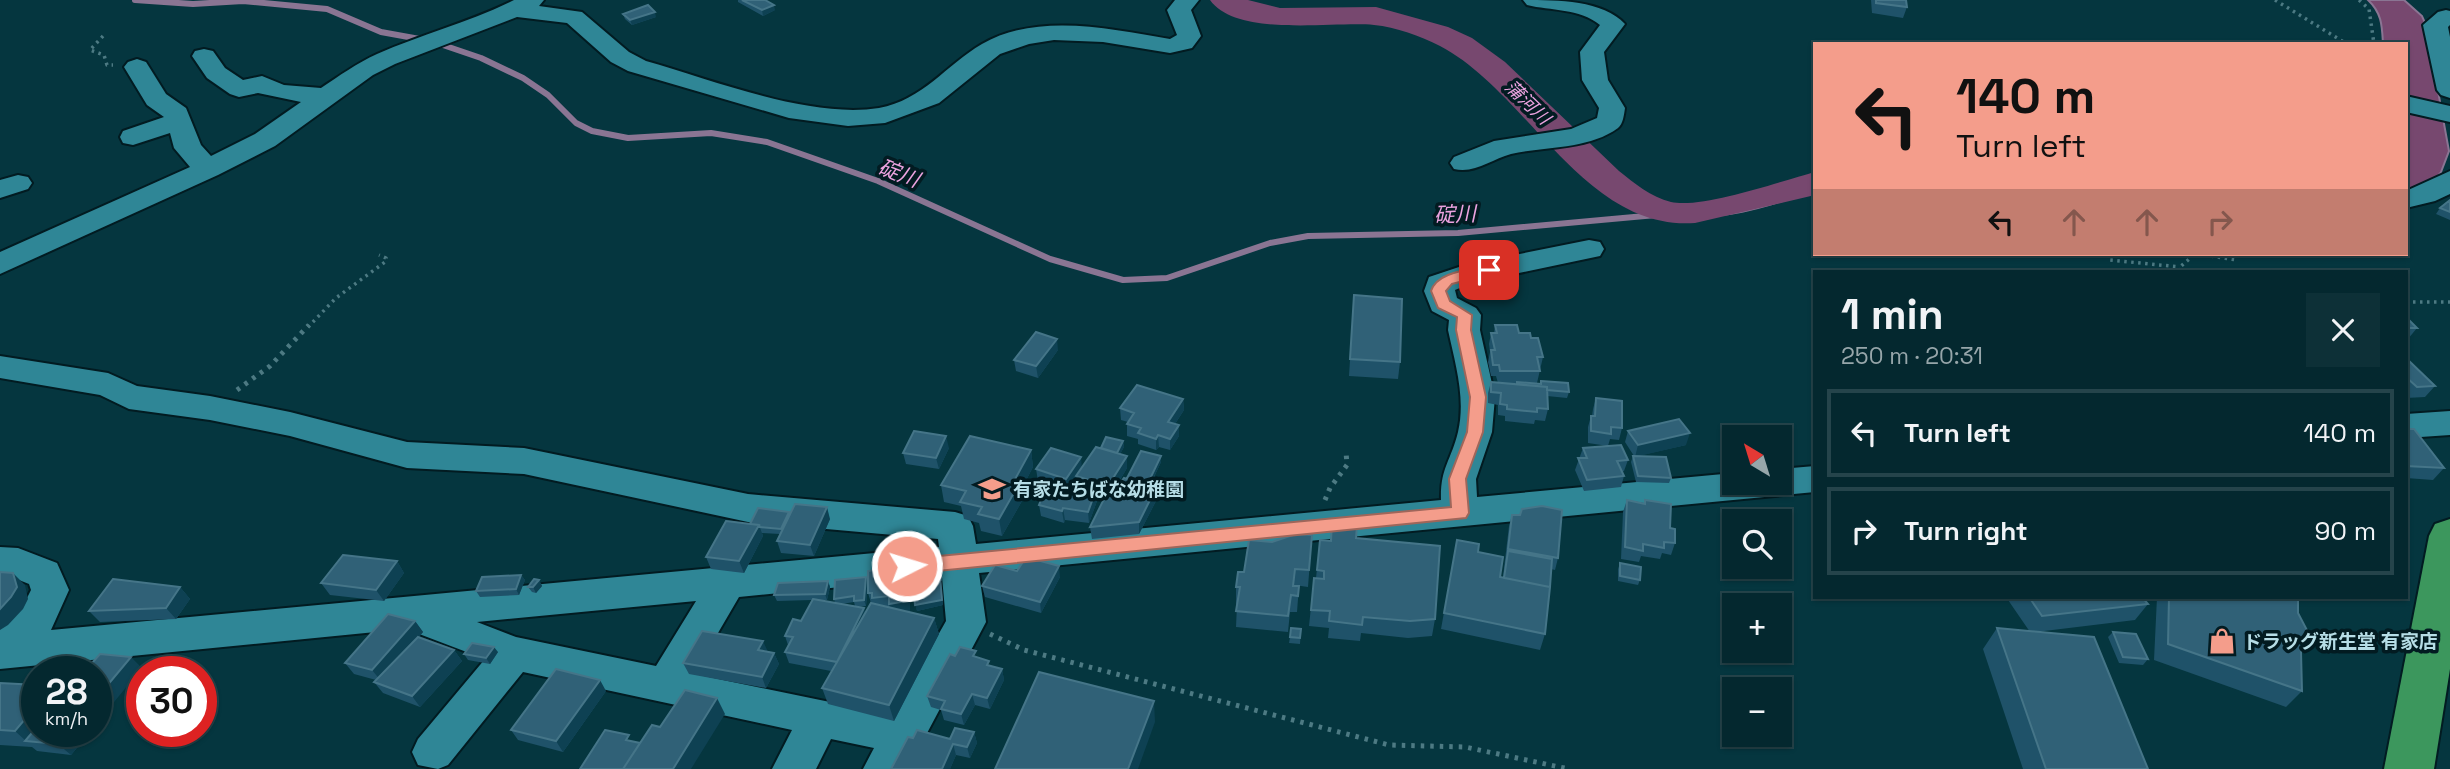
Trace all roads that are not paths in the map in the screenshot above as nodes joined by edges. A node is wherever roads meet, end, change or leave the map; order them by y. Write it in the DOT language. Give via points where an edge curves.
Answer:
graph roads {
  1 [pos="468,0"];
  2 [pos="1187,0"];
  3 [pos="1535,0"];
  4 [pos="2424,0"];
  5 [pos="516,9"];
  6 [pos="2448,18"];
  7 [pos="204,57"];
  8 [pos="137,67"];
  9 [pos="2450,90"];
  10 [pos="327,97"];
  11 [pos="2408,104"];
  12 [pos="2450,114"];
  13 [pos="179,121"];
  14 [pos="133,137"];
  15 [pos="1464,163"];
  16 [pos="208,169"];
  17 [pos="2450,179"];
  18 [pos="2408,200"];
  19 [pos="1589,249"];
  20 [pos="0,264"];
  21 [pos="0,367"];
  22 [pos="2450,423"];
  23 [pos="2408,426"];
  24 [pos="1813,479"];
  25 [pos="1792,481"];
  26 [pos="1722,487"];
  27 [pos="1460,513"];
  28 [pos="2450,536"];
  29 [pos="0,562"];
  30 [pos="958,562"];
  31 [pos="727,583"];
  32 [pos="408,614"];
  33 [pos="0,650"];
  34 [pos="514,653"];
  35 [pos="665,686"];
  36 [pos="820,718"];
  37 [pos="433,752"];
  38 [pos="894,752"];
  39 [pos="794,769"];
  40 [pos="2409,769"];
  1 -- 5 [label="street"];
  2 -- 5 [label="street" via="1179,10 1189,36 1182,43 1170,46 1054,33 1025,37 991,49 930,98 885,115 848,118 789,110 637,66 620,57 574,16"];
  3 -- 15 [label="street" via="1585,9 1613,24 1592,52 1595,80 1612,108 1609,122 1577,136 1504,146"];
  4 -- 6 [label="street"];
  5 -- 10 [label="street" via="364,71"];
  6 -- 9 [label="street" via="2435,25"];
  7 -- 10 [label="street" via="216,73 239,89 262,84 274,92"];
  8 -- 13 [label="street" via="156,99 177,114"];
  10 -- 16 [label="street" via="265,140"];
  11 -- 12 [label="street"];
  13 -- 14 [label="street"];
  13 -- 16 [label="street" via="188,148"];
  16 -- 20 [label="street" via="98,208"];
  17 -- 18 [label="street" via="2425,196"];
  19 -- 27 [label="street" via="1465,275 1440,285 1443,304 1465,315 1465,338 1478,397 1475,432 1458,479"];
  21 -- 30 [label="street" via="108,385 130,397 290,424 407,455 524,461 748,508 955,527"];
  22 -- 23 [label="street"];
  24 -- 25 [label="street"];
  26 -- 27 [label="street"];
  27 -- 30 [label="street"];
  28 -- 40 [label="highway"];
  29 -- 33 [label="street" via="18,563 44,574 50,590 37,619"];
  30 -- 31 [label="street"];
  30 -- 38 [label="street" via="966,622"];
  31 -- 32 [label="street"];
  31 -- 35 [label="street"];
  32 -- 33 [label="street"];
  32 -- 34 [label="street"];
  34 -- 35 [label="street"];
  34 -- 37 [label="street"];
  35 -- 36 [label="street"];
  36 -- 38 [label="street"];
  36 -- 39 [label="street"];
}
